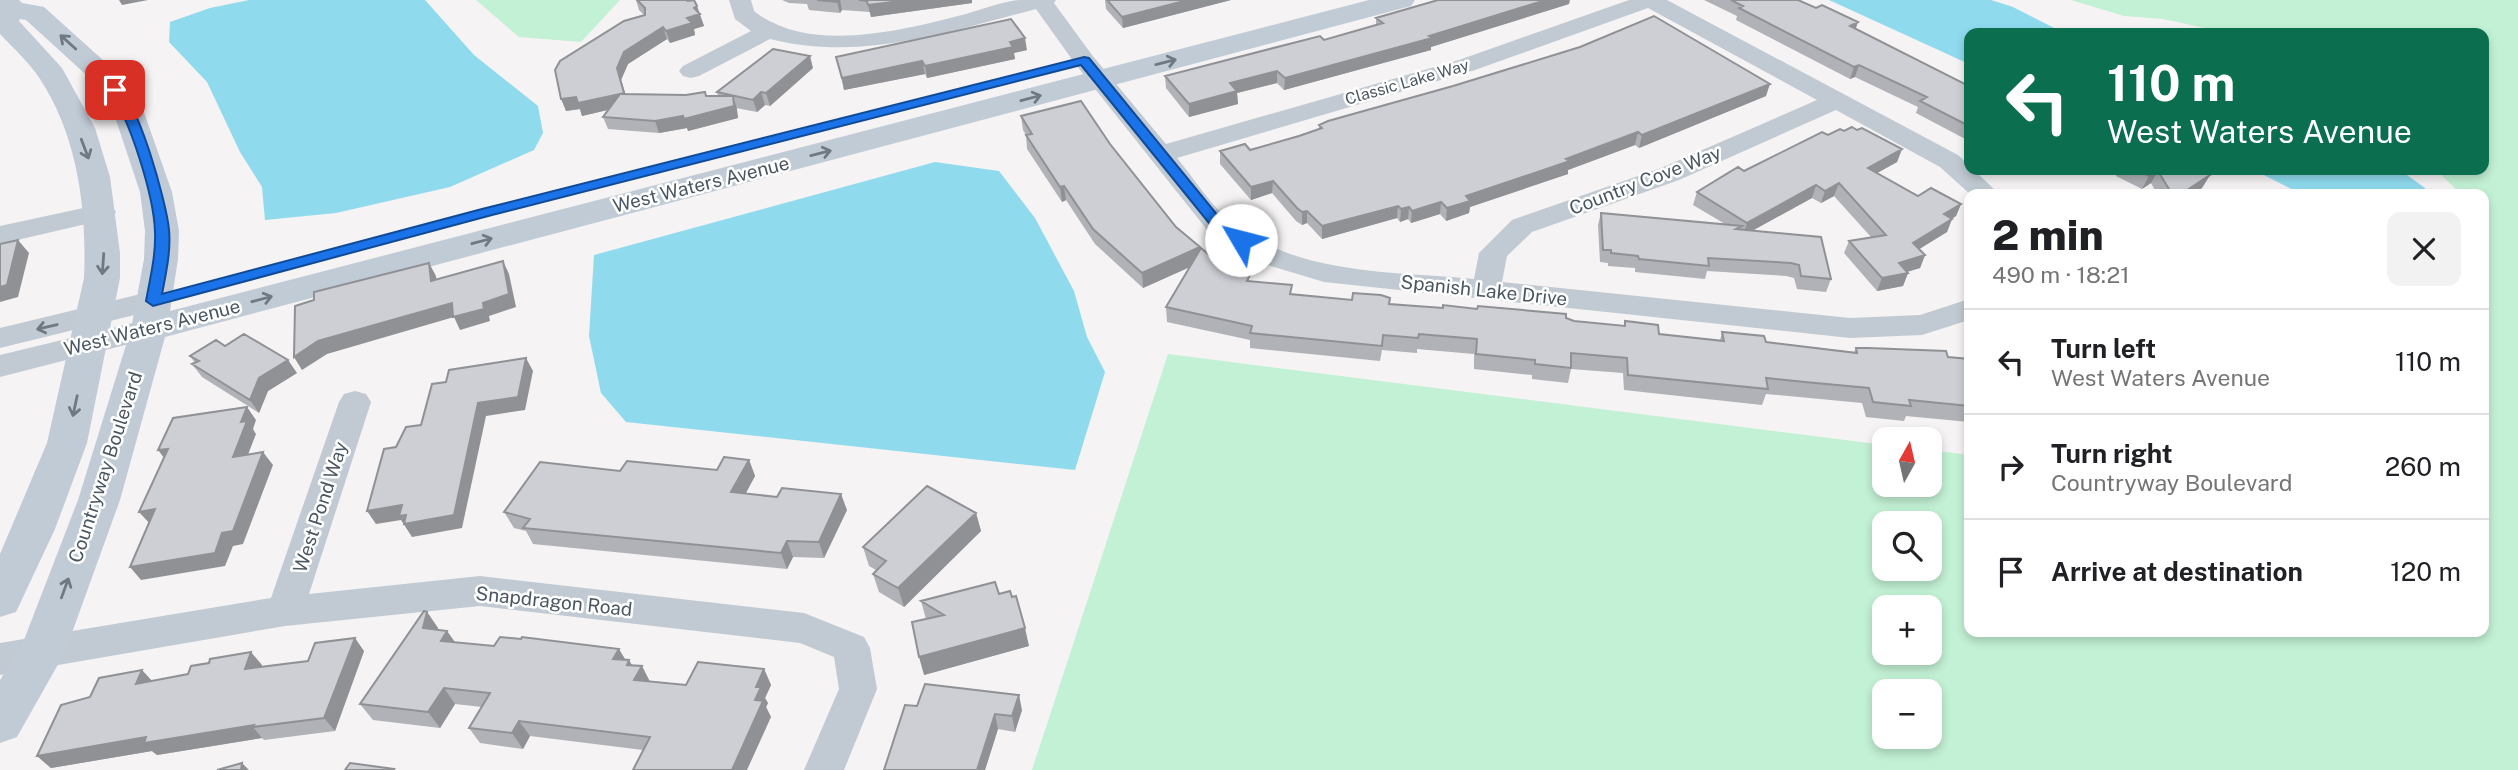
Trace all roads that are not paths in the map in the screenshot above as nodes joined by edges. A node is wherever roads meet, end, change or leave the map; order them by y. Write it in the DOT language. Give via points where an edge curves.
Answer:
graph roads {
  1 [pos="740,0"];
  2 [pos="1316,0"];
  3 [pos="1401,0"];
  4 [pos="1650,0"];
  5 [pos="1043,1"];
  6 [pos="9,5"];
  7 [pos="767,32"];
  8 [pos="1092,70"];
  9 [pos="691,71"];
  10 [pos="1838,100"];
  11 [pos="1161,153"];
  12 [pos="1964,174"];
  13 [pos="1965,175"];
  14 [pos="1980,189"];
  15 [pos="102,212"];
  16 [pos="0,235"];
  17 [pos="1486,290"];
  18 [pos="1964,311"];
  19 [pos="151,315"];
  20 [pos="91,330"];
  21 [pos="0,338"];
  22 [pos="0,366"];
  23 [pos="355,402"];
  24 [pos="0,598"];
  25 [pos="285,611"];
  26 [pos="21,656"];
  27 [pos="0,722"];
  28 [pos="824,770"];
  1 -- 7 [label="street" via="743,14"];
  2 -- 8 [label="street, West Waters Avenue"];
  8 -- 3 [label="street, West Waters Avenue, one-way"];
  4 -- 10 [label="street"];
  4 -- 11 [label="street, Classic Lake Way" via="1467,65"];
  5 -- 7 [label="street" via="860,42 808,42"];
  5 -- 8 [label="street, Spanish Lake Drive"];
  6 -- 15 [label="street, Countryway Boulevard, one-way" via="4,22 56,81 89,160"];
  19 -- 6 [label="street, Countryway Boulevard, one-way" via="162,231 156,192 126,104 104,76 34,13"];
  7 -- 9 [label="street"];
  8 -- 11 [label="street, Spanish Lake Drive"];
  8 -- 19 [label="street, West Waters Avenue"];
  10 -- 12 [label="street" via="1949,161"];
  10 -- 17 [label="street, Country Cove Way" via="1670,173 1522,226 1493,253"];
  11 -- 17 [label="street, Spanish Lake Drive" via="1218,225 1264,256 1324,273"];
  13 -- 14 [label="street"];
  15 -- 16 [label="street"];
  15 -- 20 [label="street, Countryway Boulevard, one-way" via="102,278"];
  17 -- 18 [label="street, Spanish Lake Drive" via="1850,328 1922,325"];
  19 -- 20 [label="street, West Waters Avenue"];
  26 -- 19 [label="street, Countryway Boulevard, one-way" via="99,500"];
  20 -- 21 [label="street, West Waters Avenue, one-way"];
  20 -- 22 [label="street, West Waters Avenue"];
  20 -- 24 [label="street, Countryway Boulevard, one-way" via="67,443 34,529"];
  23 -- 25 [label="street, West Pond Way"];
  25 -- 26 [label="street, Snapdragon Road"];
  25 -- 28 [label="street, Snapdragon Road" via="480,591 804,628 851,648 858,690"];
  26 -- 27 [label="street, Countryway Boulevard"];
}
